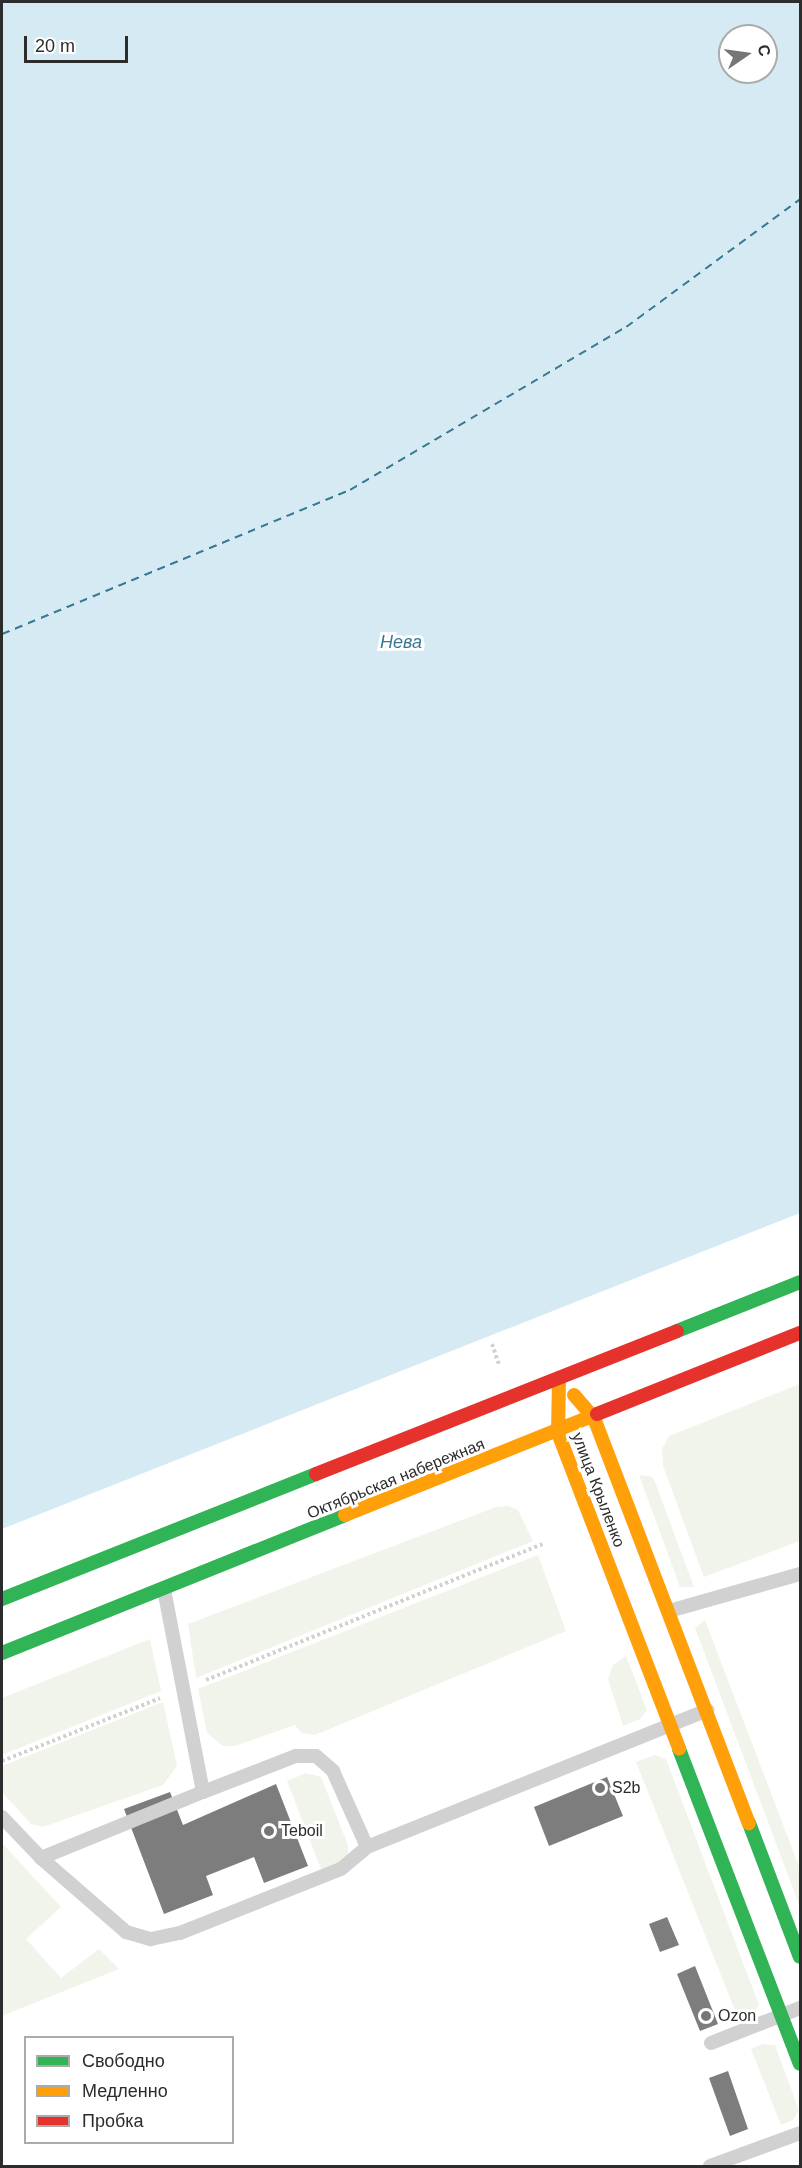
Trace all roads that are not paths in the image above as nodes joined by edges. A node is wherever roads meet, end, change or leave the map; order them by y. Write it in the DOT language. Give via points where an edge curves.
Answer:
graph roads {
  1 [pos="801,1282"];
  2 [pos="801,1333"];
  3 [pos="560,1378"];
  4 [pos="594,1418"];
  5 [pos="558,1433"];
  6 [pos="801,1574"];
  7 [pos="164,1589"];
  8 [pos="2,1599"];
  9 [pos="669,1611"];
  10 [pos="2,1653"];
  11 [pos="707,1710"];
  12 [pos="670,1724"];
  13 [pos="203,1792"];
  14 [pos="2,1817"];
  15 [pos="367,1847"];
  16 [pos="41,1858"];
  17 [pos="801,1957"];
  18 [pos="801,2008"];
  19 [pos="782,2016"];
  20 [pos="711,2043"];
  21 [pos="801,2064"];
  22 [pos="801,2133"];
  23 [pos="711,2166"];
  1 -- 3 [label="main road, Октябрьская набережная"];
  2 -- 4 [label="main road, Октябрьская набережная"];
  3 -- 4 [label="main road, улица Крыленко"];
  3 -- 5 [label="main road, улица Крыленко"];
  3 -- 8 [label="main road, Октябрьская набережная"];
  4 -- 5 [label="main road, Октябрьская набережная"];
  4 -- 9 [label="main road, улица Крыленко"];
  5 -- 7 [label="main road, Октябрьская набережная"];
  5 -- 12 [label="main road, улица Крыленко"];
  6 -- 9 [label="lane"];
  7 -- 10 [label="main road, Октябрьская набережная"];
  7 -- 13 [label="lane" via="180,1690"];
  9 -- 11 [label="main road, улица Крыленко"];
  11 -- 12 [label="lane"];
  11 -- 17 [label="main road, улица Крыленко"];
  12 -- 15 [label="lane"];
  12 -- 19 [label="main road, улица Крыленко"];
  13 -- 15 [label="lane" via="296,1756 316,1756 333,1771"];
  13 -- 16 [label="lane"];
  14 -- 16 [label="lane"];
  15 -- 16 [label="lane" via="341,1869 180,1933 151,1939 126,1932"];
  18 -- 19 [label="lane"];
  19 -- 20 [label="lane"];
  19 -- 21 [label="main road, улица Крыленко"];
  22 -- 23 [label="lane"];
}
